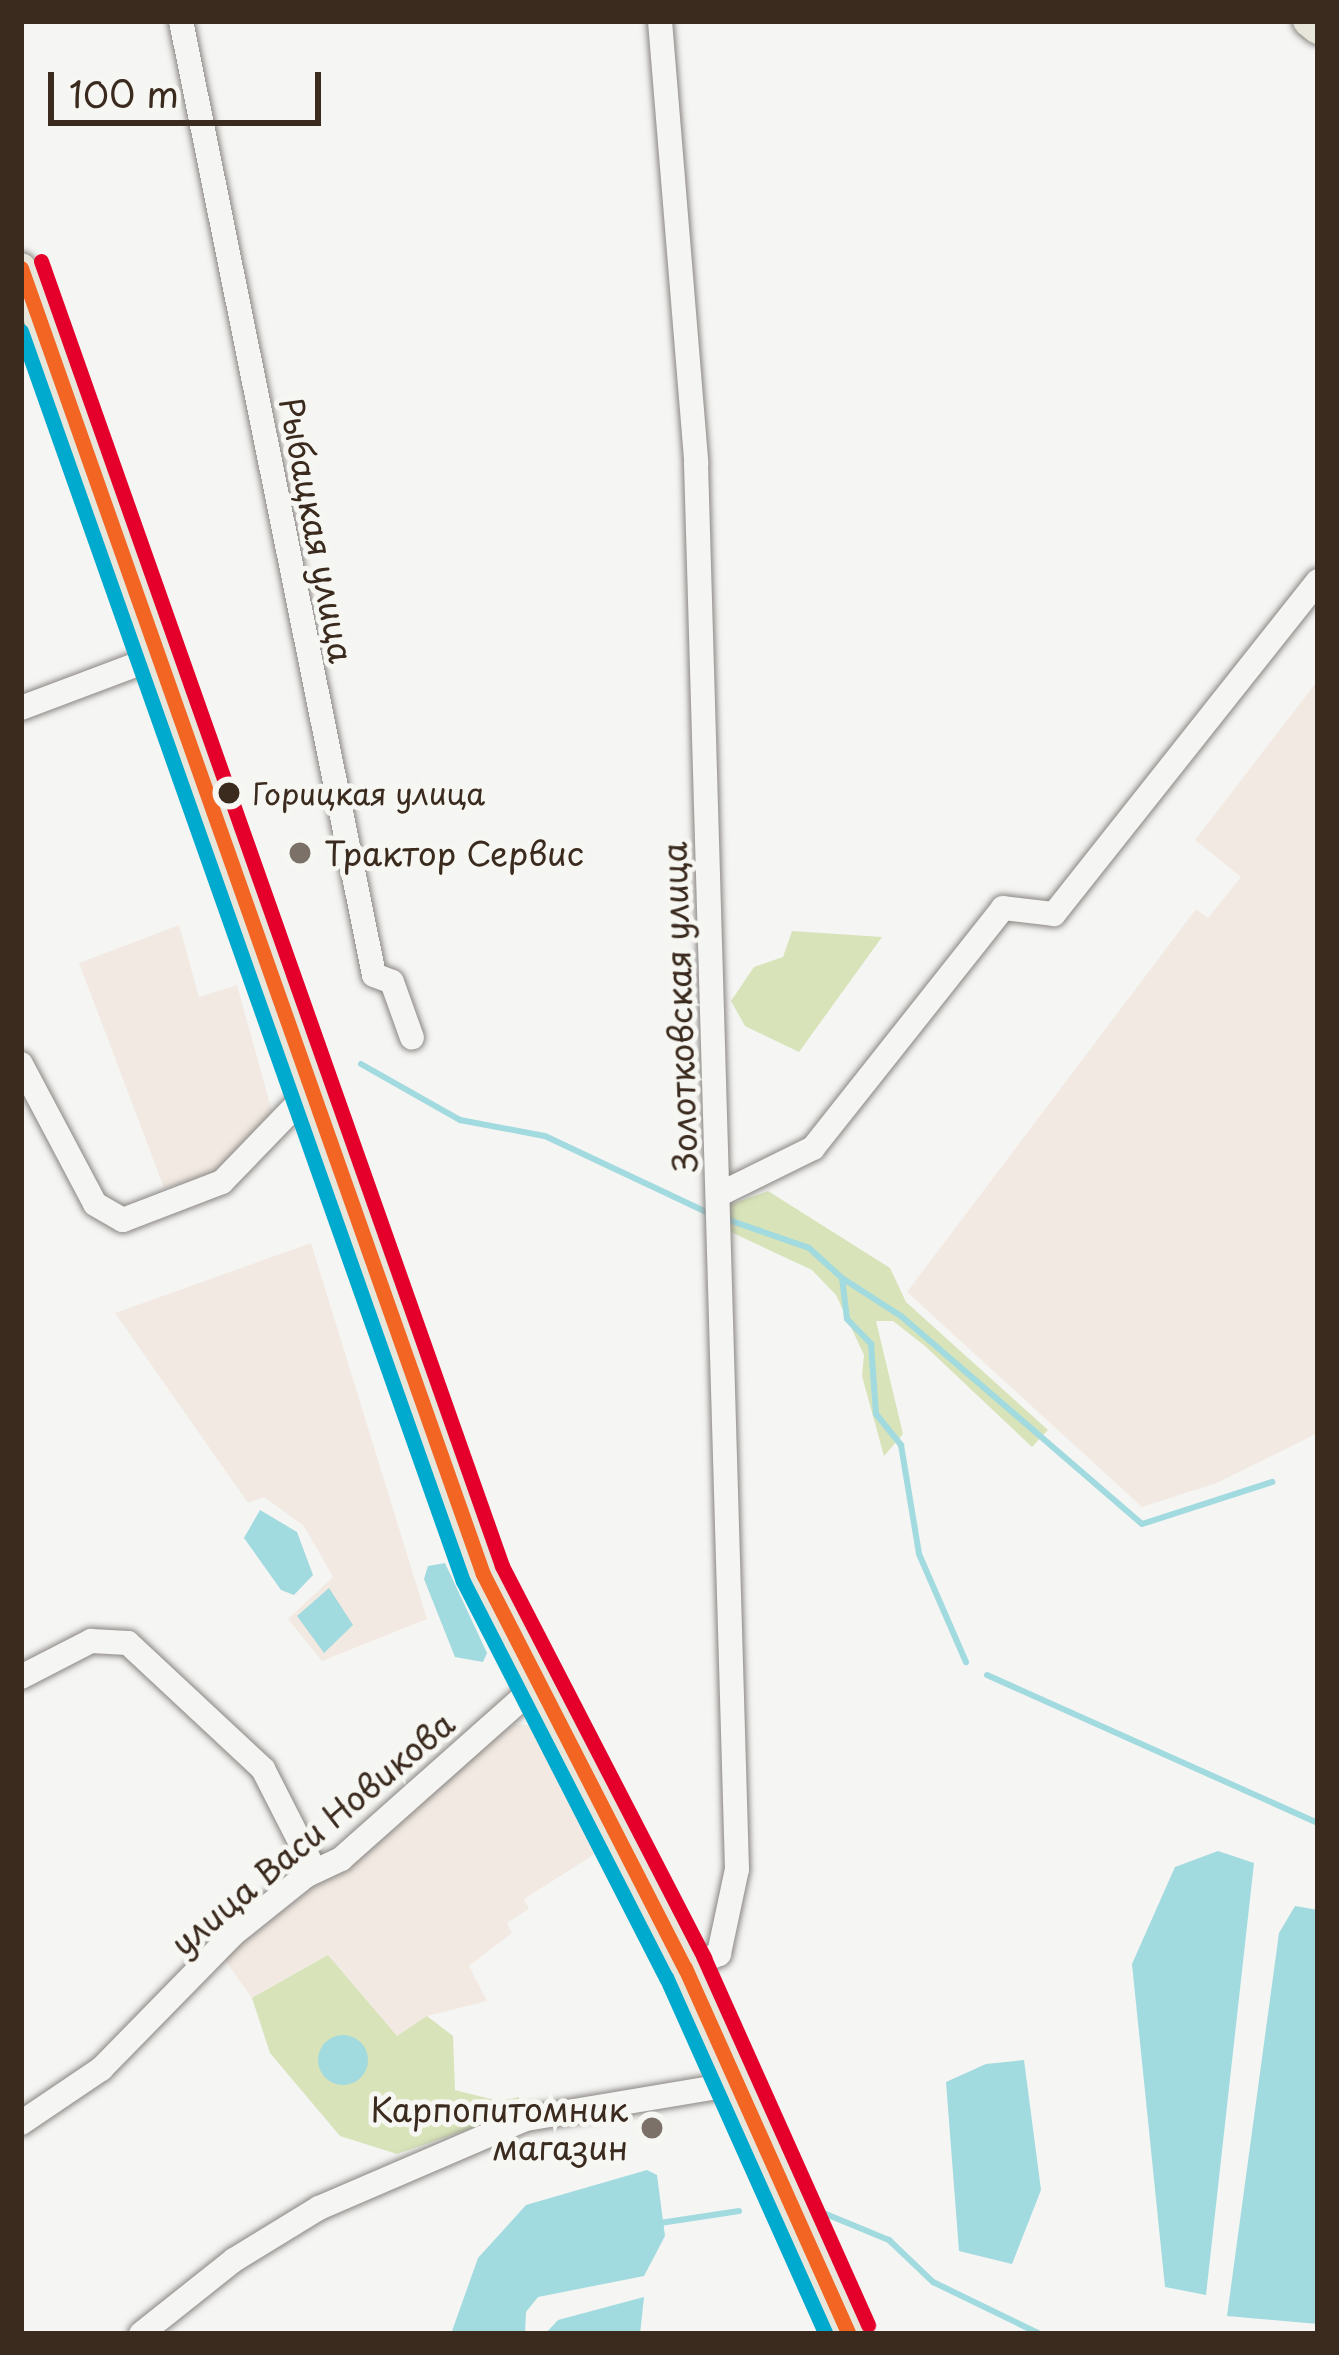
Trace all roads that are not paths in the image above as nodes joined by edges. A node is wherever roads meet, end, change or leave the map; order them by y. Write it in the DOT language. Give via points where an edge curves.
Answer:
graph roads {
  1 [pos="181,21"];
  2 [pos="660,21"];
  3 [pos="1308,21"];
  4 [pos="1318,29"];
  5 [pos="21,268"];
  6 [pos="1318,581"];
  7 [pos="159,656"];
  8 [pos="21,708"];
  9 [pos="412,1038"];
  10 [pos="21,1064"];
  11 [pos="307,1094"];
  12 [pos="717,1208"];
  13 [pos="21,1677"];
  14 [pos="536,1686"];
  15 [pos="315,1871"];
  16 [pos="685,1968"];
  17 [pos="736,2084"];
  18 [pos="21,2123"];
  19 [pos="141,2334"];
  20 [pos="849,2334"];
  1 -- 9 [label="street, Рыбацкая улица" via="374,975 392,982"];
  2 -- 12 [label="street, Золотковская улица" via="696,463"];
  3 -- 4 [label="main road"];
  5 -- 7 [label="main road"];
  6 -- 12 [label="street" via="1054,914 1003,908 813,1148"];
  7 -- 8 [label="street"];
  7 -- 11 [label="main road"];
  10 -- 11 [label="street" via="95,1204 123,1220 223,1181"];
  11 -- 14 [label="main road" via="483,1574"];
  12 -- 16 [label="street, Золотковская улица" via="737,1869 719,1954"];
  13 -- 15 [label="street" via="91,1640 128,1643 263,1769"];
  14 -- 15 [label="street, улица Васи Новикова" via="341,1859"];
  14 -- 16 [label="main road"];
  15 -- 18 [label="street, улица Васи Новикова" via="232,1936 100,2069"];
  16 -- 17 [label="main road"];
  17 -- 19 [label="street" via="526,2119 320,2208 234,2260"];
  17 -- 20 [label="main road"];
}
